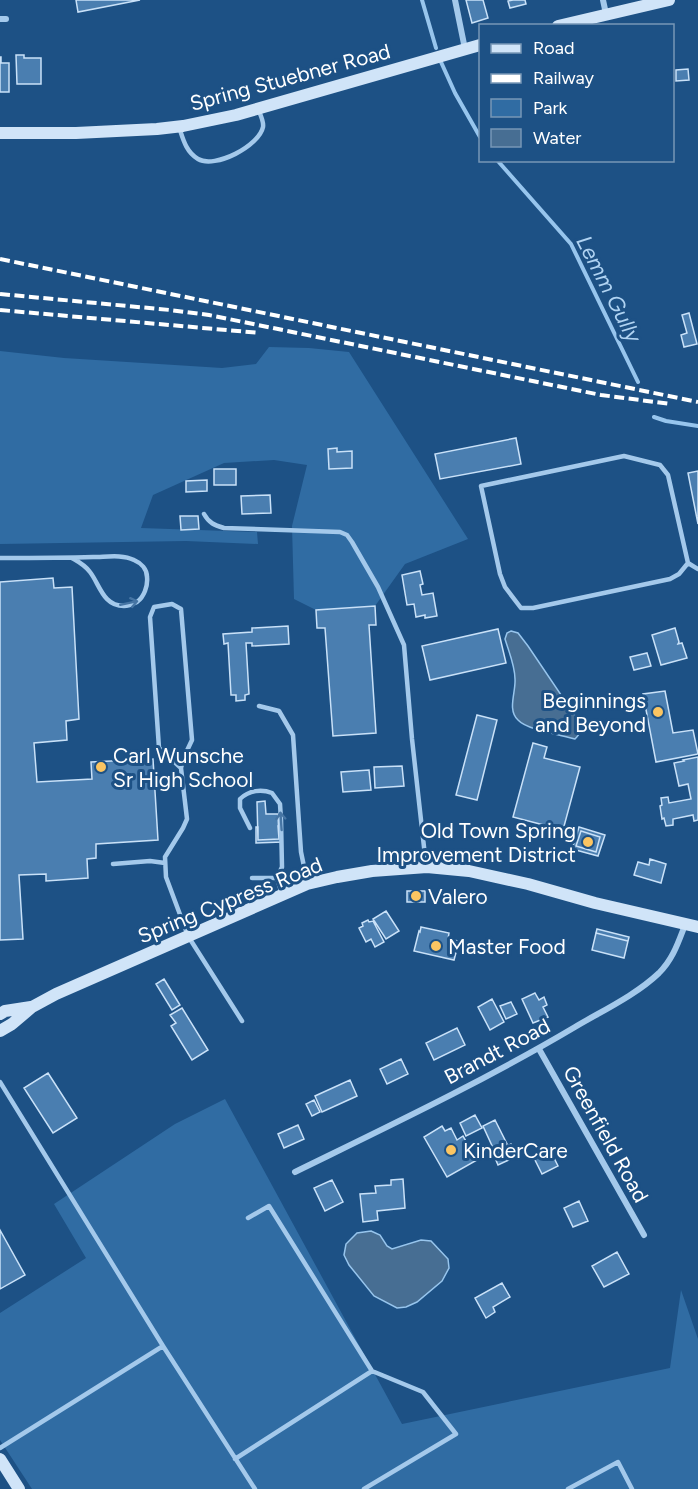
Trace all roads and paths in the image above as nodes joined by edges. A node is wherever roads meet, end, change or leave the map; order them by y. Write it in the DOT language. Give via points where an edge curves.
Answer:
graph roads {
  1 [pos="455,0"];
  2 [pos="603,0"];
  3 [pos="669,0"];
  4 [pos="606,14"];
  5 [pos="566,24"];
  6 [pos="479,45"];
  7 [pos="465,48"];
  8 [pos="258,109"];
  9 [pos="179,126"];
  10 [pos="0,133"];
  11 [pos="204,514"];
  12 [pos="0,558"];
  13 [pos="72,558"];
  14 [pos="688,563"];
  15 [pos="698,569"];
  16 [pos="259,706"];
  17 [pos="182,768"];
  18 [pos="250,828"];
  19 [pos="165,863"];
  20 [pos="113,864"];
  21 [pos="427,867"];
  22 [pos="252,878"];
  23 [pos="276,878"];
  24 [pos="307,884"];
  25 [pos="282,895"];
  26 [pos="694,928"];
  27 [pos="188,936"];
  28 [pos="32,1007"];
  29 [pos="0,1014"];
  30 [pos="242,1021"];
  31 [pos="0,1031"];
  32 [pos="538,1049"];
  33 [pos="0,1082"];
  34 [pos="295,1172"];
  35 [pos="248,1218"];
  36 [pos="644,1236"];
  37 [pos="163,1346"];
  38 [pos="372,1371"];
  39 [pos="0,1448"];
  40 [pos="0,1459"];
  41 [pos="235,1459"];
  42 [pos="20,1489"];
  43 [pos="255,1489"];
  44 [pos="364,1489"];
  45 [pos="568,1489"];
  46 [pos="632,1489"];
  1 -- 7 [label="street"];
  2 -- 4 [label="street"];
  3 -- 4 [label="main road"];
  4 -- 5 [label="main road"];
  6 -- 7 [label="main road, Spring Stuebner Road"];
  7 -- 8 [label="main road, Spring Stuebner Road"];
  8 -- 9 [label="main road, Spring Stuebner Road"];
  8 -- 9 [label="lane" via="263,123 255,139 219,161 198,159 185,145"];
  9 -- 10 [label="main road, Spring Stuebner Road"];
  11 -- 21 [label="lane" via="213,525 224,528 340,532 352,542 404,645"];
  12 -- 13 [label="lane"];
  13 -- 13 [label="lane, one-way" via="90,572 110,602 127,606 144,593 147,572 133,559"];
  14 -- 14 [label="lane" via="668,475 660,465 624,456 482,486 500,574 521,608 670,579"];
  14 -- 15 [label="lane"];
  16 -- 24 [label="lane" via="279,711 293,735"];
  17 -- 17 [label="lane" via="192,740 182,609 172,604 154,607 150,617 159,748"];
  17 -- 19 [label="lane" via="187,819"];
  23 -- 18 [label="lane, one-way" via="282,867 281,820 280,804 272,793 257,790 240,798 240,808"];
  19 -- 20 [label="lane"];
  19 -- 27 [label="lane"];
  21 -- 24 [label="main road, Spring Cypress Road" via="372,871"];
  21 -- 26 [label="main road, Spring Cypress Road" via="510,879"];
  22 -- 23 [label="lane"];
  23 -- 25 [label="lane"];
  24 -- 25 [label="main road, Spring Cypress Road"];
  25 -- 27 [label="main road, Spring Cypress Road"];
  26 -- 32 [label="street, Brandt Road" via="651,980"];
  27 -- 28 [label="main road, Spring Cypress Road"];
  27 -- 30 [label="lane"];
  28 -- 29 [label="main road, Spring Cypress Road"];
  28 -- 31 [label="main road, Spring Cypress Road"];
  32 -- 34 [label="street, Brandt Road"];
  32 -- 36 [label="street, Greenfield Road"];
  33 -- 37 [label="lane"];
  35 -- 38 [label="lane" via="269,1206"];
  37 -- 39 [label="lane"];
  37 -- 41 [label="lane"];
  38 -- 41 [label="lane"];
  38 -- 44 [label="lane" via="423,1392 456,1434"];
  40 -- 42 [label="main road"];
  41 -- 43 [label="lane"];
  45 -- 46 [label="lane" via="618,1462"];
}
